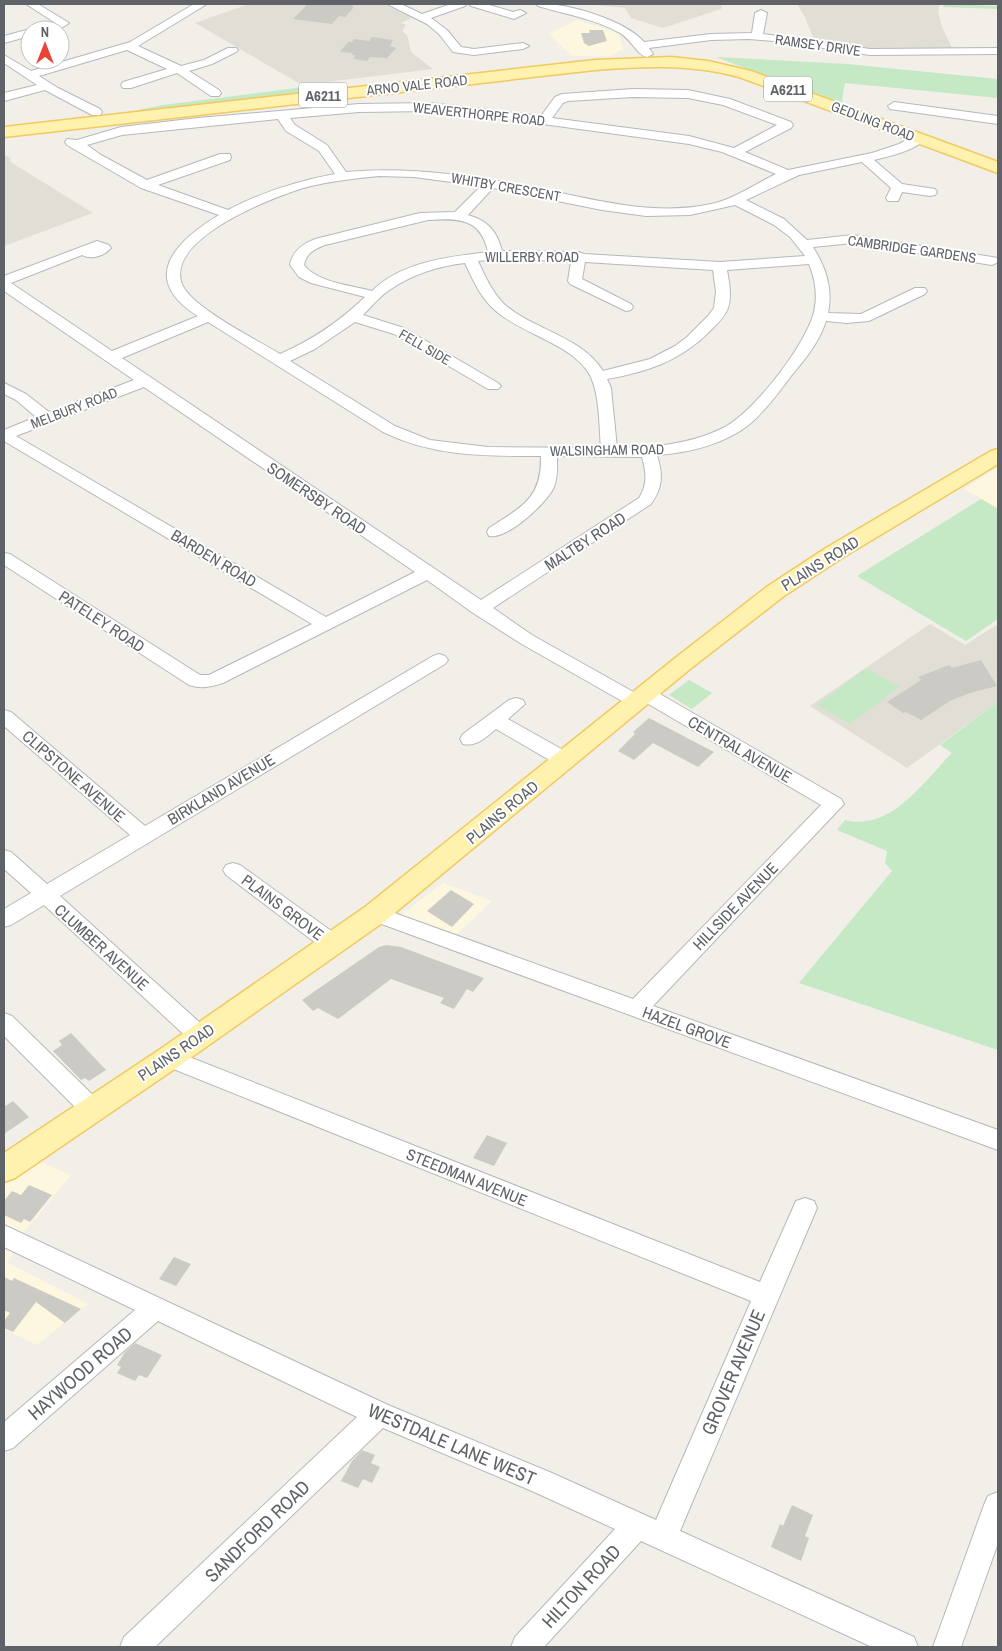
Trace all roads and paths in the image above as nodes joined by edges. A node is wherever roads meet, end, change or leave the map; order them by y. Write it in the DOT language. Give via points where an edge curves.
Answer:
graph roads {
  1 [pos="56,4"];
  2 [pos="201,4"];
  3 [pos="393,4"];
  4 [pos="461,4"];
  5 [pos="475,4"];
  6 [pos="542,4"];
  7 [pos="36,7"];
  8 [pos="520,13"];
  9 [pos="763,16"];
  10 [pos="420,18"];
  11 [pos="58,20"];
  12 [pos="20,35"];
  13 [pos="757,36"];
  14 [pos="4,40"];
  15 [pos="128,46"];
  16 [pos="523,46"];
  17 [pos="639,46"];
  18 [pos="998,51"];
  19 [pos="227,55"];
  20 [pos="4,58"];
  21 [pos="647,62"];
  22 [pos="179,70"];
  23 [pos="30,75"];
  24 [pos="134,85"];
  25 [pos="47,86"];
  26 [pos="215,93"];
  27 [pos="4,97"];
  28 [pos="894,106"];
  29 [pos="94,109"];
  30 [pos="281,114"];
  31 [pos="544,120"];
  32 [pos="998,120"];
  33 [pos="4,132"];
  34 [pos="920,139"];
  35 [pos="735,152"];
  36 [pos="865,158"];
  37 [pos="224,160"];
  38 [pos="998,168"];
  39 [pos="788,174"];
  40 [pos="342,175"];
  41 [pos="490,184"];
  42 [pos="146,185"];
  43 [pos="930,192"];
  44 [pos="735,200"];
  45 [pos="230,215"];
  46 [pos="458,218"];
  47 [pos="803,244"];
  48 [pos="83,250"];
  49 [pos="496,255"];
  50 [pos="579,256"];
  51 [pos="469,258"];
  52 [pos="814,259"];
  53 [pos="992,261"];
  54 [pos="720,266"];
  55 [pos="4,281"];
  56 [pos="4,286"];
  57 [pos="920,294"];
  58 [pos="376,296"];
  59 [pos="22,298"];
  60 [pos="4,304"];
  61 [pos="625,307"];
  62 [pos="820,316"];
  63 [pos="209,317"];
  64 [pos="354,318"];
  65 [pos="111,357"];
  66 [pos="279,360"];
  67 [pos="598,376"];
  68 [pos="144,381"];
  69 [pos="493,386"];
  70 [pos="4,388"];
  71 [pos="46,418"];
  72 [pos="4,435"];
  73 [pos="549,451"];
  74 [pos="648,451"];
  75 [pos="609,452"];
  76 [pos="998,456"];
  77 [pos="495,532"];
  78 [pos="4,558"];
  79 [pos="427,574"];
  80 [pos="479,609"];
  81 [pos="326,624"];
  82 [pos="439,660"];
  83 [pos="641,697"];
  84 [pos="516,704"];
  85 [pos="4,716"];
  86 [pos="495,720"];
  87 [pos="470,739"];
  88 [pos="565,760"];
  89 [pos="834,804"];
  90 [pos="144,836"];
  91 [pos="4,857"];
  92 [pos="233,870"];
  93 [pos="44,894"];
  94 [pos="375,914"];
  95 [pos="4,919"];
  96 [pos="333,944"];
  97 [pos="637,1009"];
  98 [pos="4,1022"];
  99 [pos="200,1036"];
  100 [pos="169,1058"];
  101 [pos="92,1109"];
  102 [pos="998,1140"];
  103 [pos="4,1168"];
  104 [pos="805,1208"];
  105 [pos="4,1235"];
  106 [pos="766,1296"];
  107 [pos="156,1307"];
  108 [pos="380,1414"];
  109 [pos="4,1439"];
  110 [pos="998,1505"];
  111 [pos="637,1526"];
  112 [pos="663,1537"];
  113 [pos="134,1647"];
  114 [pos="525,1647"];
  115 [pos="901,1647"];
  116 [pos="947,1647"];
  1 -- 7 [label="street"];
  2 -- 15 [label="street"];
  3 -- 10 [label="street"];
  4 -- 10 [label="street"];
  5 -- 8 [label="street" via="514,16"];
  6 -- 17 [label="street" via="619,28 632,35"];
  7 -- 11 [label="street"];
  9 -- 13 [label="street"];
  10 -- 16 [label="street" via="438,28 457,50 474,52"];
  12 -- 14 [label="street"];
  13 -- 17 [label="street, RAMSEY DRIVE" via="711,37"];
  13 -- 18 [label="street, RAMSEY DRIVE" via="870,52"];
  15 -- 22 [label="street"];
  15 -- 23 [label="street"];
  17 -- 21 [label="street" via="636,49"];
  19 -- 22 [label="street"];
  20 -- 23 [label="street"];
  21 -- 33 [label="main road, ARNO VALE ROAD / A6211" via="595,65"];
  21 -- 34 [label="main road, GEDLING ROAD / A6211" via="688,63 734,70"];
  22 -- 24 [label="street"];
  22 -- 26 [label="street"];
  23 -- 25 [label="street"];
  25 -- 27 [label="street"];
  25 -- 29 [label="street"];
  28 -- 32 [label="street" via="924,113"];
  30 -- 31 [label="street, WEAVERTHORPE ROAD" via="416,106"];
  30 -- 40 [label="street" via="290,128 323,148"];
  30 -- 42 [label="street, WEAVERTHORPE ROAD" via="129,130 74,143"];
  31 -- 35 [label="street, WEAVERTHORPE ROAD" via="690,140"];
  31 -- 35 [label="street" via="559,100 566,97 673,92 718,100 791,122"];
  34 -- 36 [label="street, WHITBY CRESCENT" via="894,152"];
  34 -- 38 [label="main road, GEDLING ROAD / A6211"];
  35 -- 39 [label="street, WEAVERTHORPE ROAD"];
  36 -- 39 [label="street, WHITBY CRESCENT"];
  36 -- 43 [label="street" via="896,193"];
  37 -- 42 [label="street" via="187,169"];
  39 -- 44 [label="street, WHITBY CRESCENT"];
  40 -- 41 [label="street, WHITBY CRESCENT" via="372,171 406,172"];
  40 -- 45 [label="street, WHITBY CRESCENT" via="283,190"];
  41 -- 44 [label="street, WHITBY CRESCENT" via="642,212 690,211"];
  41 -- 46 [label="street"];
  42 -- 45 [label="street, WEAVERTHORPE ROAD"];
  44 -- 47 [label="street, WALSINGHAM ROAD" via="780,223"];
  45 -- 63 [label="street, WHITBY CRESCENT" via="196,237 182,250 174,264 173,281 178,291"];
  46 -- 49 [label="street" via="487,230"];
  46 -- 58 [label="street" via="420,217 328,240 308,247 298,258 299,268 307,276"];
  47 -- 52 [label="street, WALSINGHAM ROAD"];
  47 -- 53 [label="street, CAMBRIDGE GARDENS" via="853,239"];
  48 -- 55 [label="street"];
  49 -- 50 [label="street, WILLERBY ROAD"];
  49 -- 51 [label="street, WILLERBY ROAD"];
  50 -- 54 [label="street, WILLERBY ROAD"];
  50 -- 61 [label="street" via="575,281"];
  51 -- 58 [label="street, WILLERBY ROAD" via="413,271"];
  51 -- 67 [label="street" via="496,306 576,352"];
  52 -- 54 [label="street, WILLERBY ROAD"];
  52 -- 62 [label="street, WALSINGHAM ROAD" via="824,287"];
  54 -- 67 [label="street" via="720,308 691,342 679,352 657,362"];
  56 -- 59 [label="street, SOMERSBY ROAD"];
  57 -- 62 [label="street" via="864,318"];
  58 -- 64 [label="street, WILLERBY ROAD"];
  59 -- 60 [label="street"];
  59 -- 65 [label="street, SOMERSBY ROAD"];
  62 -- 74 [label="street, WALSINGHAM ROAD" via="807,347 757,410 744,421 728,432 704,441"];
  63 -- 65 [label="street"];
  63 -- 66 [label="street, WALSINGHAM ROAD"];
  64 -- 66 [label="street, WILLERBY ROAD" via="310,346"];
  64 -- 69 [label="street, FELL SIDE" via="399,331"];
  65 -- 68 [label="street, SOMERSBY ROAD"];
  66 -- 73 [label="street, WALSINGHAM ROAD" via="409,439 460,450"];
  67 -- 75 [label="street" via="603,388"];
  68 -- 71 [label="street, MELBURY ROAD"];
  68 -- 79 [label="street, SOMERSBY ROAD"];
  70 -- 71 [label="street"];
  71 -- 72 [label="street, MELBURY ROAD"];
  72 -- 81 [label="street, BARDEN ROAD"];
  73 -- 75 [label="street, WALSINGHAM ROAD"];
  73 -- 77 [label="street" via="548,481 542,493 526,510"];
  74 -- 75 [label="street, WALSINGHAM ROAD"];
  74 -- 80 [label="street, MALTBY ROAD" via="654,483 645,501"];
  76 -- 83 [label="main road, PLAINS ROAD" via="776,591"];
  78 -- 81 [label="street, PATELEY ROAD" via="193,680 201,682 216,679"];
  79 -- 80 [label="street, SOMERSBY ROAD"];
  79 -- 81 [label="street"];
  80 -- 83 [label="street, SOMERSBY ROAD" via="526,640"];
  82 -- 90 [label="street, BIRKLAND AVENUE"];
  83 -- 88 [label="main road, PLAINS ROAD"];
  83 -- 89 [label="street, CENTRAL AVENUE"];
  84 -- 86 [label="street"];
  85 -- 90 [label="street, CLIPSTONE AVENUE"];
  86 -- 87 [label="street"];
  86 -- 88 [label="street"];
  88 -- 94 [label="main road, PLAINS ROAD"];
  89 -- 97 [label="street, HILLSIDE AVENUE"];
  90 -- 93 [label="street, BIRKLAND AVENUE"];
  91 -- 93 [label="street, CLUMBER AVENUE"];
  92 -- 96 [label="street, PLAINS GROVE"];
  93 -- 95 [label="street, BIRKLAND AVENUE"];
  93 -- 99 [label="street, CLUMBER AVENUE"];
  94 -- 96 [label="main road, PLAINS ROAD"];
  94 -- 97 [label="street, HAZEL GROVE"];
  96 -- 99 [label="main road, PLAINS ROAD"];
  97 -- 102 [label="street, HAZEL GROVE"];
  98 -- 101 [label="street"];
  99 -- 100 [label="main road, PLAINS ROAD"];
  100 -- 101 [label="main road, PLAINS ROAD"];
  100 -- 106 [label="street, STEEDMAN AVENUE"];
  101 -- 103 [label="main road, PLAINS ROAD"];
  104 -- 106 [label="street, GROVER AVENUE"];
  105 -- 107 [label="street, WESTDALE LANE WEST"];
  106 -- 112 [label="street, GROVER AVENUE"];
  107 -- 108 [label="street, WESTDALE LANE WEST"];
  107 -- 109 [label="street, HAYWOOD ROAD"];
  108 -- 111 [label="street, WESTDALE LANE WEST"];
  108 -- 113 [label="street, SANDFORD ROAD"];
  110 -- 116 [label="street"];
  111 -- 112 [label="street, WESTDALE LANE WEST"];
  111 -- 114 [label="street, HILTON ROAD"];
  112 -- 115 [label="street, WESTDALE LANE WEST"];
}
